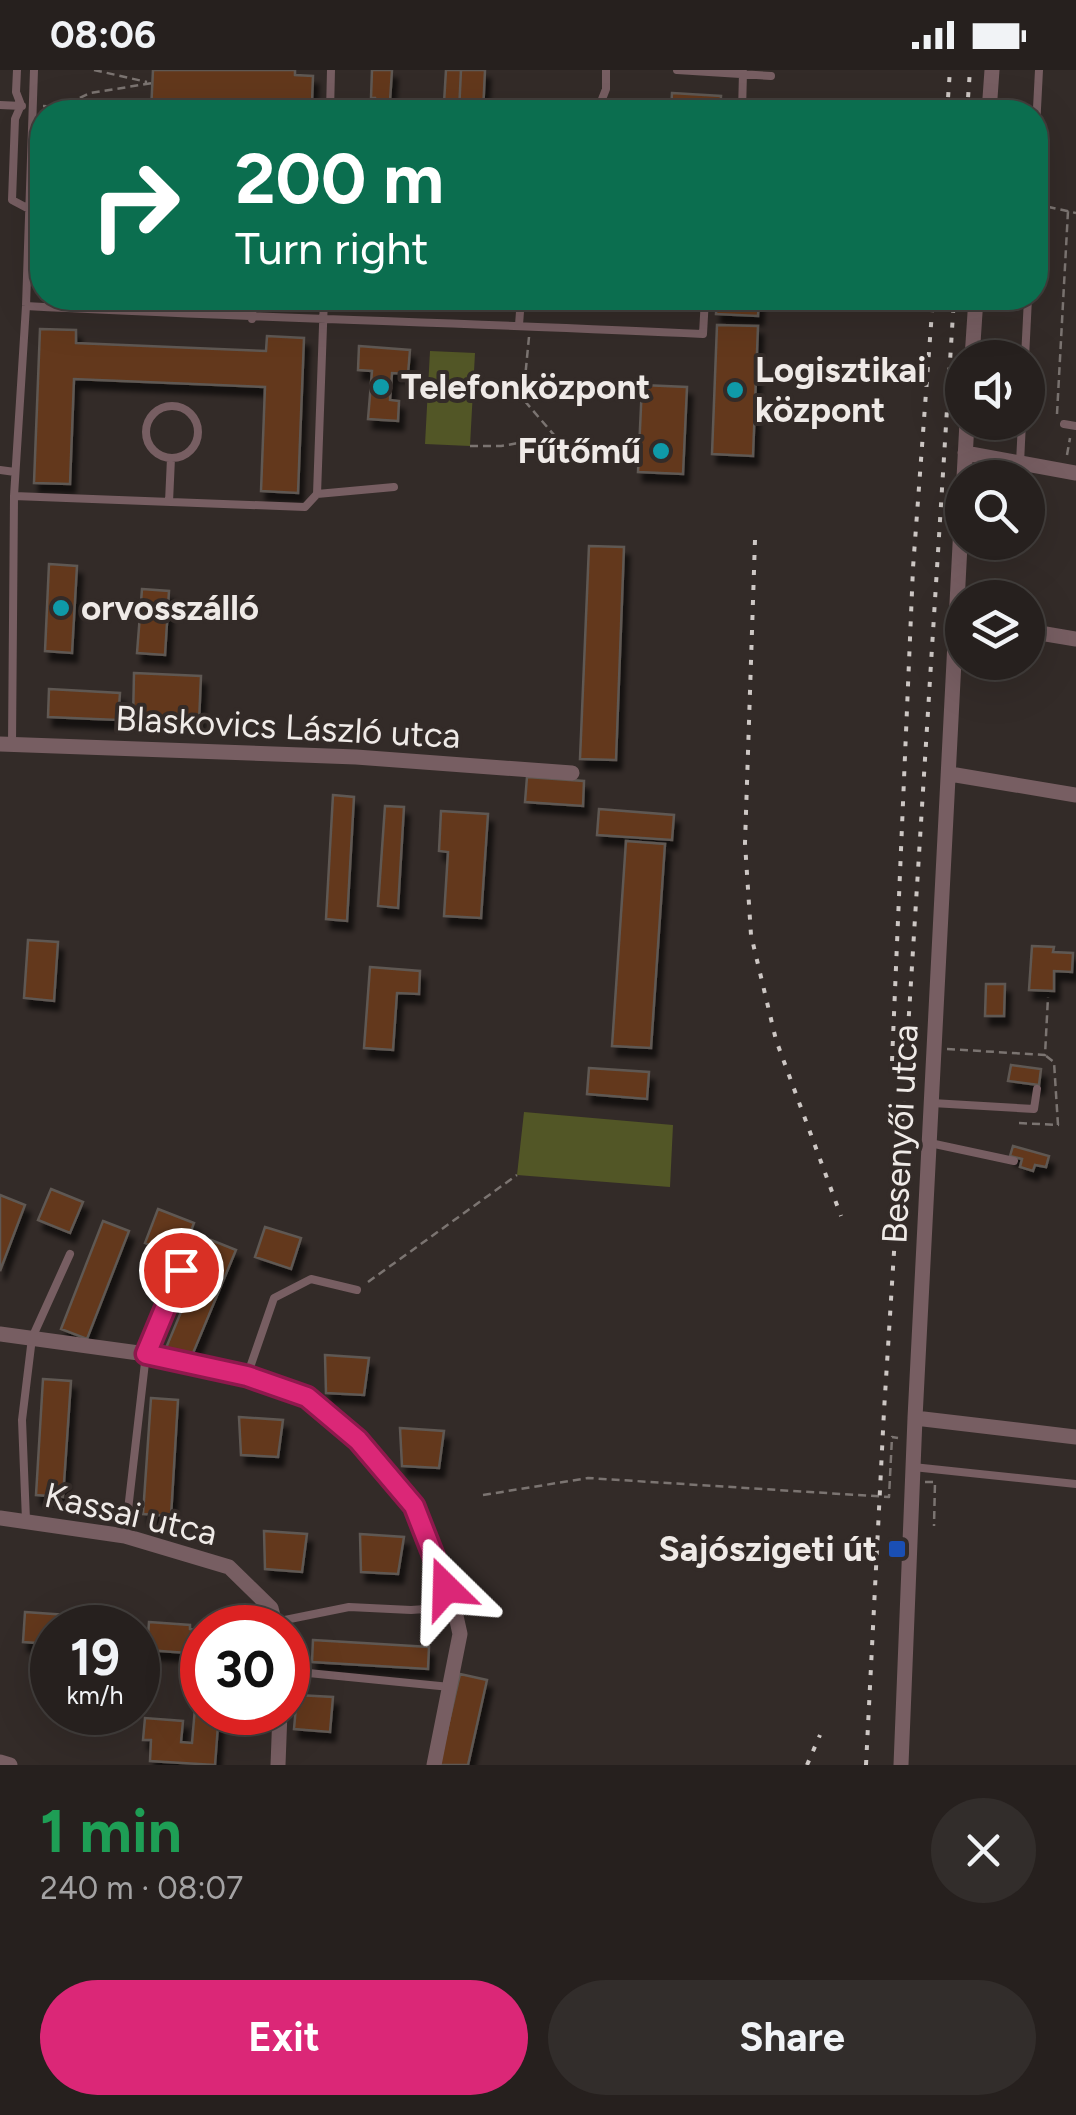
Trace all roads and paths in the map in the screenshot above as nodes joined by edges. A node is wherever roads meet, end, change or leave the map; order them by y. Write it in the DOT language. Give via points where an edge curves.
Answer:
graph roads {
  1 [pos="17,70"];
  2 [pos="34,70"];
  3 [pos="94,70"];
  4 [pos="331,70"];
  5 [pos="606,70"];
  6 [pos="677,70"];
  7 [pos="992,70"];
  8 [pos="1038,70"];
  9 [pos="112,72"];
  10 [pos="743,72"];
  11 [pos="771,76"];
  12 [pos="32,100"];
  13 [pos="75,100"];
  14 [pos="330,100"];
  15 [pos="602,100"];
  16 [pos="742,100"];
  17 [pos="989,100"];
  18 [pos="1037,100"];
  19 [pos="0,105"];
  20 [pos="21,106"];
  21 [pos="30,106"];
  22 [pos="30,140"];
  23 [pos="1048,207"];
  24 [pos="28,208"];
  25 [pos="1068,211"];
  26 [pos="1076,213"];
  27 [pos="26,306"];
  28 [pos="30,306"];
  29 [pos="101,310"];
  30 [pos="252,310"];
  31 [pos="324,310"];
  32 [pos="520,310"];
  33 [pos="704,310"];
  34 [pos="975,310"];
  35 [pos="1027,310"];
  36 [pos="252,318"];
  37 [pos="324,321"];
  38 [pos="519,325"];
  39 [pos="530,326"];
  40 [pos="973,340"];
  41 [pos="1026,340"];
  42 [pos="1070,425"];
  43 [pos="556,437"];
  44 [pos="966,440"];
  45 [pos="470,446"];
  46 [pos="567,450"];
  47 [pos="965,453"];
  48 [pos="171,458"];
  49 [pos="965,460"];
  50 [pos="1004,460"];
  51 [pos="1045,467"];
  52 [pos="0,470"];
  53 [pos="15,472"];
  54 [pos="1071,472"];
  55 [pos="394,487"];
  56 [pos="317,494"];
  57 [pos="14,496"];
  58 [pos="169,502"];
  59 [pos="1045,633"];
  60 [pos="1076,639"];
  61 [pos="958,680"];
  62 [pos="6,744"];
  63 [pos="572,773"];
  64 [pos="950,774"];
  65 [pos="1076,795"];
  66 [pos="1048,997"];
  67 [pos="935,1048"];
  68 [pos="1045,1054"];
  69 [pos="1036,1090"];
  70 [pos="932,1103"];
  71 [pos="1020,1122"];
  72 [pos="930,1143"];
  73 [pos="1014,1162"];
  74 [pos="517,1175"];
  75 [pos="70,1254"];
  76 [pos="181,1270"];
  77 [pos="357,1290"];
  78 [pos="0,1334"];
  79 [pos="32,1338"];
  80 [pos="146,1354"];
  81 [pos="247,1376"];
  82 [pos="915,1418"];
  83 [pos="1076,1437"];
  84 [pos="902,1438"];
  85 [pos="913,1467"];
  86 [pos="935,1482"];
  87 [pos="1076,1484"];
  88 [pos="483,1495"];
  89 [pos="0,1518"];
  90 [pos="26,1520"];
  91 [pos="934,1526"];
  92 [pos="125,1536"];
  93 [pos="268,1605"];
  94 [pos="454,1607"];
  95 [pos="310,1616"];
  96 [pos="310,1673"];
  97 [pos="450,1687"];
  98 [pos="279,1735"];
  99 [pos="0,1762"];
  100 [pos="10,1765"];
  101 [pos="278,1765"];
  102 [pos="434,1765"];
  103 [pos="901,1765"];
  1 -- 20 [label="lane"];
  2 -- 12 [label="lane"];
  3 -- 9 [label="path"];
  4 -- 14 [label="lane"];
  5 -- 15 [label="lane"];
  6 -- 10 [label="lane"];
  7 -- 17 [label="street"];
  8 -- 18 [label="lane"];
  9 -- 13 [label="path" via="152,83"];
  10 -- 11 [label="lane"];
  10 -- 16 [label="lane"];
  19 -- 20 [label="lane"];
  20 -- 21 [label="lane"];
  20 -- 24 [label="lane" via="12,200"];
  22 -- 24 [label="lane"];
  23 -- 25 [label="path"];
  24 -- 27 [label="lane"];
  25 -- 26 [label="path"];
  25 -- 42 [label="path" via="1057,413"];
  27 -- 28 [label="lane"];
  27 -- 53 [label="lane"];
  29 -- 36 [label="lane"];
  30 -- 36 [label="lane"];
  31 -- 37 [label="lane"];
  32 -- 38 [label="lane"];
  33 -- 39 [label="lane" via="703,334"];
  34 -- 40 [label="street"];
  35 -- 41 [label="lane"];
  36 -- 37 [label="lane"];
  37 -- 38 [label="lane"];
  37 -- 56 [label="lane"];
  38 -- 39 [label="lane"];
  39 -- 43 [label="path" via="522,399"];
  42 -- 54 [label="path"];
  43 -- 45 [label="path"];
  43 -- 46 [label="path"];
  44 -- 47 [label="street"];
  47 -- 49 [label="street"];
  47 -- 50 [label="street"];
  48 -- 48 [label="lane" via="195,446 198,427 189,412 172,405 150,416 145,431 156,453"];
  48 -- 58 [label="lane"];
  51 -- 54 [label="street"];
  52 -- 53 [label="lane"];
  53 -- 57 [label="lane"];
  55 -- 56 [label="lane"];
  56 -- 58 [label="lane" via="305,507"];
  57 -- 58 [label="lane"];
  57 -- 62 [label="lane"];
  59 -- 60 [label="street"];
  61 -- 64 [label="street, Besenyői utca"];
  62 -- 63 [label="street, Blaskovics László utca"];
  64 -- 65 [label="street"];
  64 -- 67 [label="street, Besenyői utca"];
  66 -- 68 [label="path"];
  67 -- 68 [label="path"];
  67 -- 70 [label="street, Besenyői utca"];
  68 -- 71 [label="path" via="1054,1062 1058,1125"];
  69 -- 70 [label="lane" via="1034,1109"];
  70 -- 72 [label="street, Besenyői utca"];
  72 -- 73 [label="lane"];
  72 -- 82 [label="street, Besenyői utca"];
  74 -- 77 [label="path"];
  75 -- 79 [label="lane"];
  76 -- 80 [label="lane"];
  77 -- 81 [label="lane" via="311,1278 274,1298"];
  78 -- 79 [label="street"];
  79 -- 80 [label="street"];
  79 -- 90 [label="lane" via="22,1420"];
  80 -- 81 [label="street"];
  80 -- 92 [label="lane"];
  81 -- 94 [label="street" via="307,1397 358,1440 414,1506"];
  82 -- 83 [label="street"];
  82 -- 85 [label="street, Besenyői utca"];
  84 -- 88 [label="path" via="892,1437 889,1497 588,1478"];
  85 -- 87 [label="lane"];
  85 -- 103 [label="street, Besenyői utca"];
  86 -- 91 [label="path"];
  89 -- 90 [label="street, Kassai utca"];
  90 -- 92 [label="street, Kassai utca"];
  92 -- 93 [label="street, Kassai utca" via="229,1567"];
  94 -- 95 [label="lane" via="349,1607"];
  94 -- 97 [label="street" via="460,1634"];
  96 -- 97 [label="lane"];
  97 -- 102 [label="street"];
  98 -- 101 [label="street"];
  99 -- 100 [label="street"];
}
